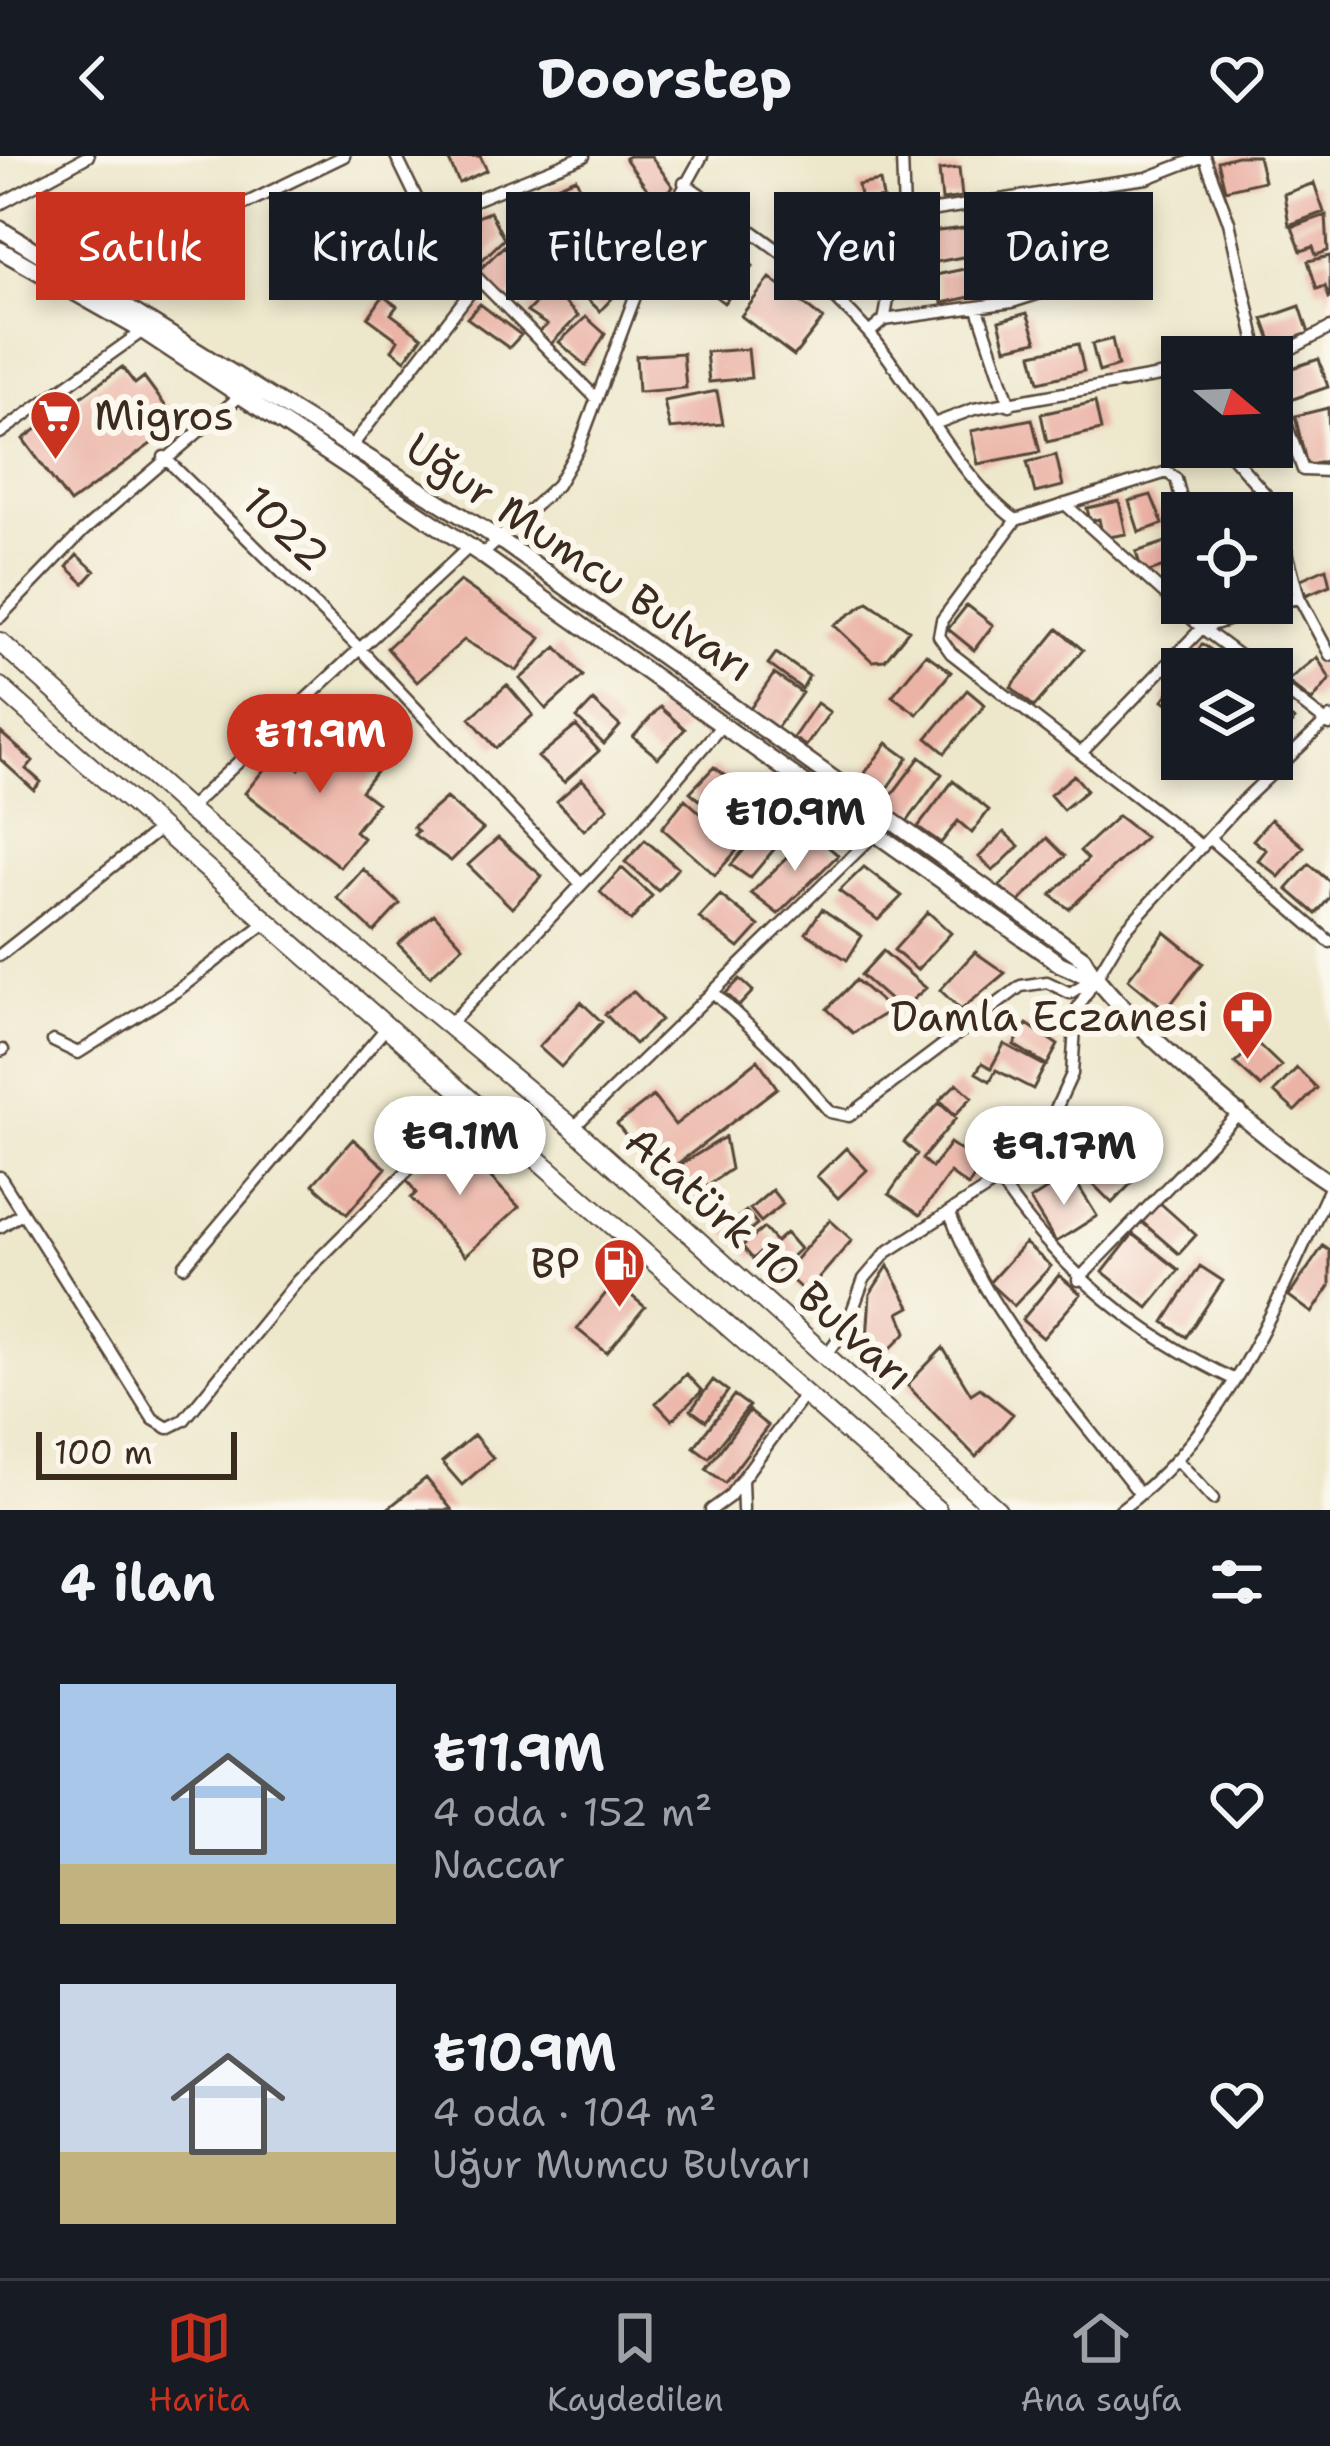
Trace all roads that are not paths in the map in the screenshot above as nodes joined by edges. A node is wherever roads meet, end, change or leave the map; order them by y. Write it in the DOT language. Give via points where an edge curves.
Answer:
graph roads {
  1 [pos="88,156"];
  2 [pos="344,156"];
  3 [pos="395,156"];
  4 [pos="584,156"];
  5 [pos="702,156"];
  6 [pos="902,156"];
  7 [pos="1204,156"];
  8 [pos="684,183"];
  9 [pos="1090,187"];
  10 [pos="412,192"];
  11 [pos="903,192"];
  12 [pos="482,201"];
  13 [pos="0,204"];
  14 [pos="245,204"];
  15 [pos="940,210"];
  16 [pos="0,229"];
  17 [pos="0,250"];
  18 [pos="36,251"];
  19 [pos="36,272"];
  20 [pos="482,286"];
  21 [pos="85,300"];
  22 [pos="116,300"];
  23 [pos="464,300"];
  24 [pos="890,300"];
  25 [pos="978,309"];
  26 [pos="884,320"];
  27 [pos="1330,328"];
  28 [pos="143,331"];
  29 [pos="869,333"];
  30 [pos="1254,336"];
  31 [pos="1293,348"];
  32 [pos="1161,376"];
  33 [pos="239,396"];
  34 [pos="597,399"];
  35 [pos="1010,405"];
  36 [pos="934,424"];
  37 [pos="0,434"];
  38 [pos="1293,443"];
  39 [pos="351,448"];
  40 [pos="164,457"];
  41 [pos="339,464"];
  42 [pos="1242,468"];
  43 [pos="1330,471"];
  44 [pos="1179,492"];
  45 [pos="1065,504"];
  46 [pos="1016,520"];
  47 [pos="500,539"];
  48 [pos="475,551"];
  49 [pos="1299,597"];
  50 [pos="0,617"];
  51 [pos="1207,626"];
  52 [pos="0,642"];
  53 [pos="359,648"];
  54 [pos="1233,648"];
  55 [pos="1330,655"];
  56 [pos="0,687"];
  57 [pos="1293,695"];
  58 [pos="1329,721"];
  59 [pos="722,725"];
  60 [pos="1083,751"];
  61 [pos="188,809"];
  62 [pos="161,828"];
  63 [pos="876,833"];
  64 [pos="1206,843"];
  65 [pos="580,883"];
  66 [pos="268,921"];
  67 [pos="1330,942"];
  68 [pos="0,955"];
  69 [pos="1094,979"];
  70 [pos="712,992"];
  71 [pos="448,1027"];
  72 [pos="386,1028"];
  73 [pos="53,1041"];
  74 [pos="474,1104"];
  75 [pos="1241,1111"];
  76 [pos="573,1128"];
  77 [pos="0,1177"];
  78 [pos="1327,1178"];
  79 [pos="999,1181"];
  80 [pos="21,1214"];
  81 [pos="950,1214"];
  82 [pos="0,1227"];
  83 [pos="184,1266"];
  84 [pos="1078,1280"];
  85 [pos="825,1357"];
  86 [pos="1235,1380"];
  87 [pos="805,1395"];
  88 [pos="1176,1459"];
  89 [pos="742,1480"];
  90 [pos="1139,1493"];
  91 [pos="1213,1498"];
  92 [pos="711,1510"];
  93 [pos="743,1510"];
  94 [pos="937,1510"];
  95 [pos="997,1510"];
  96 [pos="1120,1510"];
  1 -- 13 [label="street"];
  2 -- 14 [label="street"];
  3 -- 10 [label="street"];
  4 -- 12 [label="street"];
  5 -- 8 [label="street"];
  6 -- 11 [label="street"];
  7 -- 9 [label="street" via="1147,178"];
  7 -- 30 [label="street" via="1229,222"];
  8 -- 29 [label="street" via="798,263"];
  8 -- 34 [label="street" via="636,286"];
  9 -- 15 [label="street"];
  9 -- 25 [label="street" via="1102,273"];
  16 -- 18 [label="street, Uğur Mumcu Bulvarı"];
  17 -- 19 [label="street, Uğur Mumcu Bulvarı"];
  20 -- 34 [label="street"];
  21 -- 28 [label="street, Uğur Mumcu Bulvarı"];
  22 -- 39 [label="street, Uğur Mumcu Bulvarı"];
  23 -- 39 [label="street"];
  24 -- 26 [label="street"];
  25 -- 26 [label="street"];
  25 -- 35 [label="street"];
  26 -- 29 [label="street"];
  27 -- 31 [label="street"];
  28 -- 33 [label="street, Uğur Mumcu Bulvarı"];
  28 -- 37 [label="street"];
  29 -- 36 [label="street"];
  32 -- 35 [label="street"];
  33 -- 40 [label="street"];
  33 -- 41 [label="street, Uğur Mumcu Bulvarı"];
  34 -- 47 [label="street" via="556,485"];
  35 -- 36 [label="street"];
  36 -- 46 [label="street"];
  38 -- 43 [label="street" via="1303,470"];
  39 -- 41 [label="street"];
  39 -- 47 [label="street, Uğur Mumcu Bulvarı"];
  40 -- 50 [label="street"];
  40 -- 53 [label="street, 1022"];
  41 -- 48 [label="street, Uğur Mumcu Bulvarı"];
  42 -- 49 [label="street" via="1280,526"];
  44 -- 45 [label="street" via="1167,472"];
  45 -- 46 [label="street"];
  45 -- 51 [label="street"];
  46 -- 60 [label="street" via="942,620 939,636"];
  47 -- 48 [label="street"];
  47 -- 69 [label="street, Uğur Mumcu Bulvarı" via="1084,958"];
  48 -- 53 [label="street"];
  48 -- 59 [label="street, Uğur Mumcu Bulvarı"];
  49 -- 51 [label="street"];
  49 -- 55 [label="street"];
  51 -- 54 [label="street"];
  51 -- 60 [label="street"];
  52 -- 61 [label="highway, Atatürk 10 Bulvarı"];
  53 -- 61 [label="street"];
  53 -- 65 [label="street, 1022"];
  56 -- 62 [label="highway, Atatürk 10 Bulvarı"];
  57 -- 58 [label="street"];
  58 -- 64 [label="street"];
  59 -- 63 [label="street, Uğur Mumcu Bulvarı"];
  59 -- 65 [label="street"];
  60 -- 64 [label="street"];
  61 -- 71 [label="highway, Atatürk 10 Bulvarı"];
  62 -- 66 [label="highway, Atatürk 10 Bulvarı"];
  62 -- 68 [label="street"];
  63 -- 69 [label="street, Uğur Mumcu Bulvarı" via="1060,964"];
  63 -- 70 [label="street"];
  64 -- 67 [label="street"];
  64 -- 69 [label="street" via="1124,931"];
  65 -- 71 [label="street"];
  66 -- 72 [label="highway, Atatürk 10 Bulvarı"];
  66 -- 73 [label="street" via="78,1053"];
  69 -- 70 [label="street" via="1070,993 1047,982 1021,986 849,1116 830,1112"];
  69 -- 75 [label="street, Uğur Mumcu Bulvarı"];
  69 -- 79 [label="street" via="1076,1011 1077,1047 1062,1101"];
  70 -- 76 [label="street"];
  71 -- 76 [label="highway, Atatürk 10 Bulvarı"];
  72 -- 74 [label="highway, Atatürk 10 Bulvarı"];
  72 -- 83 [label="street"];
  74 -- 80 [label="street" via="358,1214 184,1420 168,1428 153,1419"];
  74 -- 87 [label="highway, Atatürk 10 Bulvarı"];
  75 -- 78 [label="street, Uğur Mumcu Bulvarı"];
  75 -- 84 [label="street"];
  76 -- 85 [label="highway, Atatürk 10 Bulvarı"];
  77 -- 80 [label="street"];
  78 -- 86 [label="street"];
  79 -- 81 [label="street"];
  79 -- 84 [label="street"];
  80 -- 82 [label="street"];
  81 -- 85 [label="street" via="886,1252"];
  81 -- 90 [label="street" via="999,1310"];
  84 -- 86 [label="street" via="1150,1336"];
  85 -- 95 [label="highway, Atatürk 10 Bulvarı"];
  86 -- 88 [label="street"];
  87 -- 89 [label="street"];
  87 -- 94 [label="highway, Atatürk 10 Bulvarı"];
  88 -- 90 [label="street"];
  88 -- 91 [label="street"];
  89 -- 92 [label="street"];
  89 -- 93 [label="street"];
  90 -- 96 [label="street"];
}
